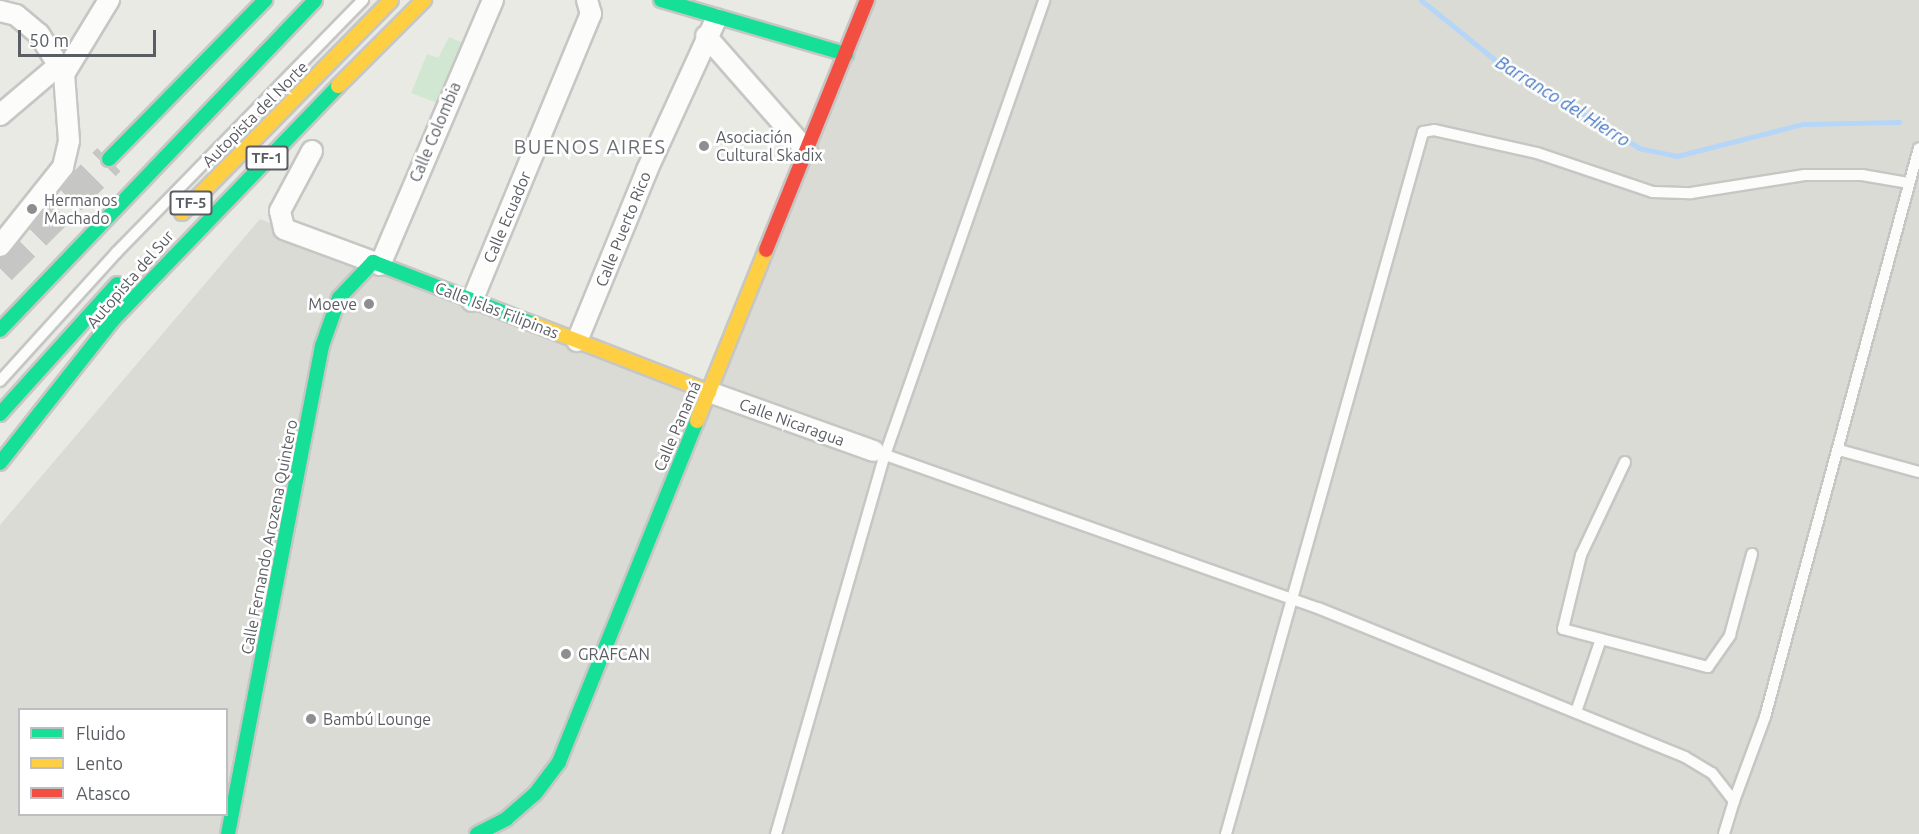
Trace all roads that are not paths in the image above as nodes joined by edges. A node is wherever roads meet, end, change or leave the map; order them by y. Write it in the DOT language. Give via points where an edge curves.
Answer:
graph roads {
  1 [pos="110,0"];
  2 [pos="265,0"];
  3 [pos="315,0"];
  4 [pos="363,0"];
  5 [pos="391,0"];
  6 [pos="424,0"];
  7 [pos="493,0"];
  8 [pos="587,0"];
  9 [pos="661,0"];
  10 [pos="849,0"];
  11 [pos="1044,0"];
  12 [pos="865,6"];
  13 [pos="0,11"];
  14 [pos="711,27"];
  15 [pos="796,41"];
  16 [pos="846,54"];
  17 [pos="61,70"];
  18 [pos="827,102"];
  19 [pos="0,115"];
  20 [pos="1919,148"];
  21 [pos="312,151"];
  22 [pos="807,151"];
  23 [pos="109,159"];
  24 [pos="1909,183"];
  25 [pos="174,221"];
  26 [pos="0,246"];
  27 [pos="65,263"];
  28 [pos="376,263"];
  29 [pos="128,272"];
  30 [pos="472,301"];
  31 [pos="0,309"];
  32 [pos="113,320"];
  33 [pos="0,330"];
  34 [pos="577,341"];
  35 [pos="0,381"];
  36 [pos="709,392"];
  37 [pos="0,414"];
  38 [pos="7,430"];
  39 [pos="1839,450"];
  40 [pos="880,453"];
  41 [pos="1625,462"];
  42 [pos="0,463"];
  43 [pos="1919,472"];
  44 [pos="1752,554"];
  45 [pos="1290,598"];
  46 [pos="1601,639"];
  47 [pos="1576,712"];
  48 [pos="1734,801"];
  49 [pos="228,834"];
  50 [pos="477,834"];
  51 [pos="776,834"];
  52 [pos="1226,834"];
  53 [pos="1724,834"];
  1 -- 17 [label="street"];
  2 -- 23 [label="main road"];
  3 -- 27 [label="main road, Autopista del Norte"];
  4 -- 35 [label="lane" via="116,253"];
  5 -- 25 [label="main road, Autopista del Norte / TF-5"];
  6 -- 32 [label="main road, Autopista del Sur / TF-1"];
  7 -- 28 [label="street, Calle Colombia"];
  8 -- 30 [label="street, Calle Ecuador" via="591,14"];
  9 -- 14 [label="main road"];
  10 -- 12 [label="main road"];
  11 -- 40 [label="lane"];
  12 -- 16 [label="main road, Calle Panamá"];
  13 -- 17 [label="street" via="16,15 39,34"];
  14 -- 15 [label="main road"];
  14 -- 22 [label="street"];
  14 -- 34 [label="street, Calle Puerto Rico"];
  15 -- 16 [label="main road"];
  15 -- 18 [label="main road" via="819,66"];
  16 -- 18 [label="main road, Calle Panamá"];
  17 -- 19 [label="street"];
  17 -- 26 [label="street" via="69,141 63,167"];
  18 -- 22 [label="main road, Calle Panamá"];
  20 -- 24 [label="lane"];
  21 -- 28 [label="street, Calle Islas Filipinas" via="280,212 284,229"];
  22 -- 36 [label="main road, Calle Panamá"];
  24 -- 39 [label="lane"];
  24 -- 45 [label="lane" via="1862,175 1805,175 1691,192 1653,192 1537,153 1434,130 1423,132 1302,568"];
  27 -- 31 [label="main road"];
  27 -- 33 [label="main road, Autopista del Norte"];
  28 -- 30 [label="main road, Calle Islas Filipinas"];
  28 -- 49 [label="main road, Calle Fernando Arozena Quintero" via="339,298 322,346"];
  29 -- 37 [label="main road"];
  30 -- 34 [label="main road, Calle Islas Filipinas"];
  32 -- 38 [label="main road" via="64,363"];
  32 -- 42 [label="main road, Autopista del Sur / TF-1"];
  34 -- 36 [label="main road, Calle Islas Filipinas"];
  36 -- 40 [label="street, Calle Nicaragua"];
  36 -- 50 [label="main road, Calle Panamá" via="559,762 535,794 506,819"];
  39 -- 43 [label="lane"];
  39 -- 48 [label="lane" via="1765,717"];
  40 -- 45 [label="lane"];
  40 -- 51 [label="lane"];
  41 -- 46 [label="lane" via="1581,555 1563,629"];
  44 -- 46 [label="lane" via="1730,635 1708,667"];
  45 -- 47 [label="lane"];
  45 -- 52 [label="lane"];
  46 -- 47 [label="lane"];
  47 -- 48 [label="lane" via="1685,757 1712,773"];
  48 -- 53 [label="lane"];
}
